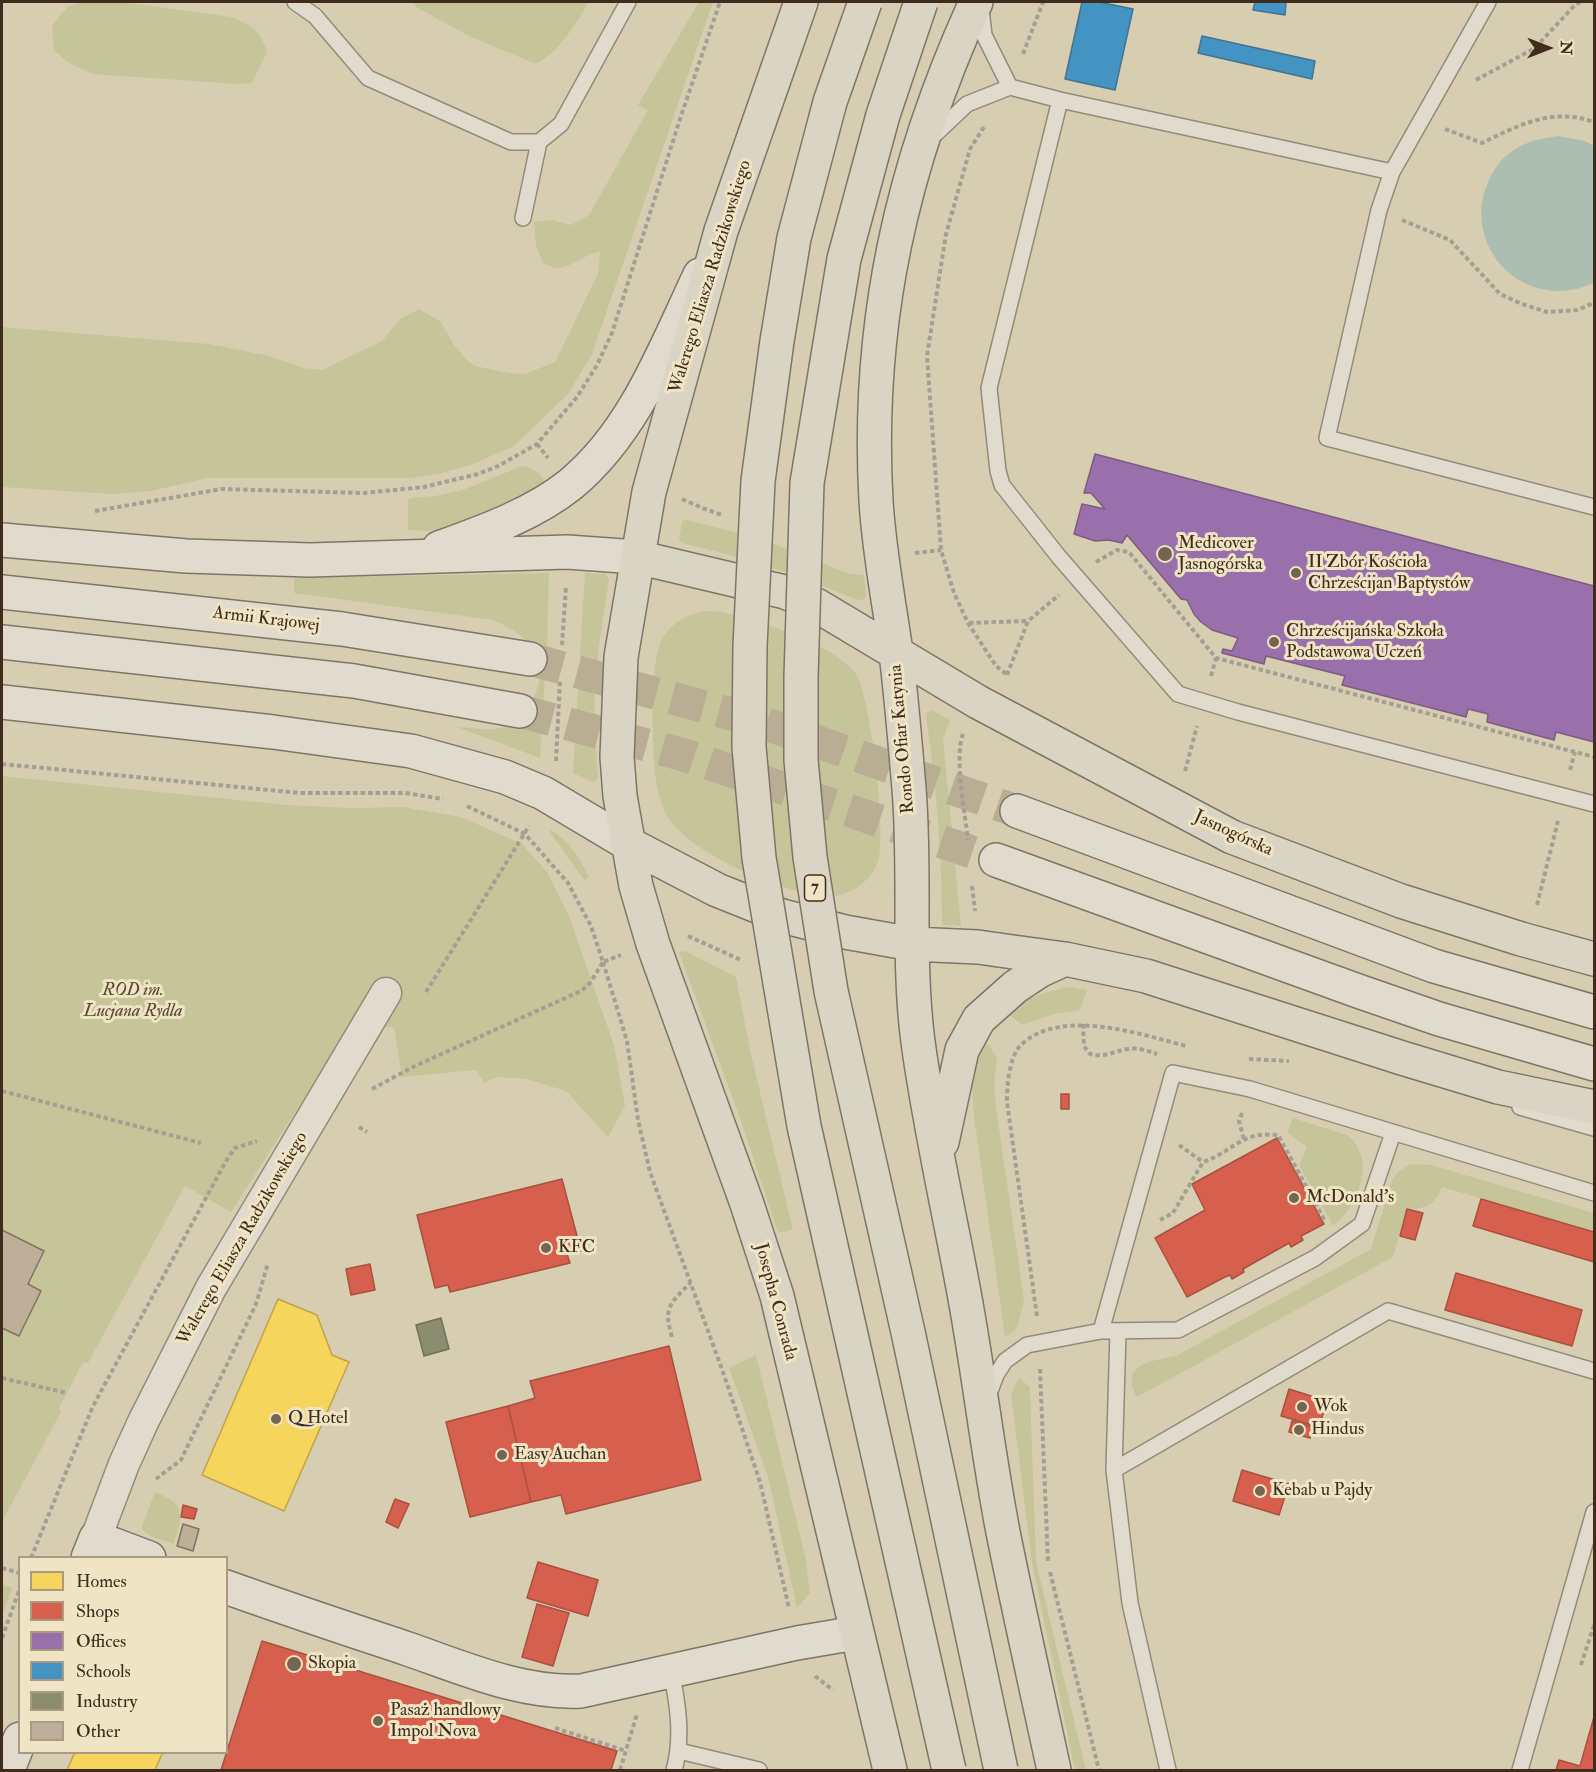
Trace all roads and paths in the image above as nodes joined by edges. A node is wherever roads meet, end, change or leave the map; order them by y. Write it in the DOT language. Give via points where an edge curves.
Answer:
graph roads {
  1 [pos="295,2"];
  2 [pos="628,2"];
  3 [pos="720,2"];
  4 [pos="801,2"];
  5 [pos="865,2"];
  6 [pos="921,2"];
  7 [pos="976,2"];
  8 [pos="980,2"];
  9 [pos="1043,2"];
  10 [pos="1488,2"];
  11 [pos="1580,2"];
  12 [pos="1474,81"];
  13 [pos="1010,87"];
  14 [pos="1060,100"];
  15 [pos="1421,119"];
  16 [pos="1594,123"];
  17 [pos="539,141"];
  18 [pos="916,152"];
  19 [pos="1392,172"];
  20 [pos="1379,210"];
  21 [pos="523,218"];
  22 [pos="721,231"];
  23 [pos="1594,303"];
  24 [pos="1594,507"];
  25 [pos="84,512"];
  26 [pos="2,540"];
  27 [pos="941,550"];
  28 [pos="906,554"];
  29 [pos="411,557"];
  30 [pos="637,557"];
  31 [pos="1080,578"];
  32 [pos="2,592"];
  33 [pos="1028,621"];
  34 [pos="968,623"];
  35 [pos="2,642"];
  36 [pos="896,651"];
  37 [pos="530,658"];
  38 [pos="1007,675"];
  39 [pos="1017,681"];
  40 [pos="2,702"];
  41 [pos="520,711"];
  42 [pos="964,729"];
  43 [pos="1195,736"];
  44 [pos="1575,752"];
  45 [pos="1594,757"];
  46 [pos="2,764"];
  47 [pos="1184,778"];
  48 [pos="1564,796"];
  49 [pos="447,800"];
  50 [pos="457,802"];
  51 [pos="1594,804"];
  52 [pos="1017,811"];
  53 [pos="525,834"];
  54 [pos="627,843"];
  55 [pos="982,854"];
  56 [pos="972,883"];
  57 [pos="1548,908"];
  58 [pos="976,917"];
  59 [pos="912,944"];
  60 [pos="620,956"];
  61 [pos="1065,959"];
  62 [pos="1594,959"];
  63 [pos="603,962"];
  64 [pos="426,992"];
  65 [pos="386,993"];
  66 [pos="1594,1012"];
  67 [pos="1083,1024"];
  68 [pos="1188,1046"];
  69 [pos="1402,1058"];
  70 [pos="1594,1064"];
  71 [pos="1173,1073"];
  72 [pos="372,1089"];
  73 [pos="2,1091"];
  74 [pos="1245,1105"];
  75 [pos="1594,1107"];
  76 [pos="359,1128"];
  77 [pos="1594,1128"];
  78 [pos="367,1132"];
  79 [pos="1393,1133"];
  80 [pos="265,1139"];
  81 [pos="1244,1140"];
  82 [pos="201,1143"];
  83 [pos="938,1164"];
  84 [pos="1594,1193"];
  85 [pos="1130,1226"];
  86 [pos="1338,1241"];
  87 [pos="272,1256"];
  88 [pos="690,1283"];
  89 [pos="1038,1322"];
  90 [pos="1101,1331"];
  91 [pos="1118,1331"];
  92 [pos="672,1337"];
  93 [pos="1040,1367"];
  94 [pos="1594,1371"];
  95 [pos="2,1378"];
  96 [pos="67,1393"];
  97 [pos="983,1418"];
  98 [pos="1114,1470"];
  99 [pos="152,1488"];
  100 [pos="1594,1512"];
  101 [pos="92,1548"];
  102 [pos="31,1556"];
  103 [pos="143,1556"];
  104 [pos="2,1568"];
  105 [pos="18,1572"];
  106 [pos="228,1588"];
  107 [pos="18,1594"];
  108 [pos="791,1617"];
  109 [pos="856,1633"];
  110 [pos="2,1638"];
  111 [pos="671,1671"];
  112 [pos="639,1709"];
  113 [pos="546,1725"];
  114 [pos="18,1744"];
  115 [pos="626,1751"];
  116 [pos="679,1751"];
  117 [pos="8,1770"];
  118 [pos="620,1770"];
  119 [pos="674,1770"];
  120 [pos="759,1770"];
  121 [pos="890,1770"];
  122 [pos="949,1770"];
  123 [pos="1001,1770"];
  124 [pos="1054,1770"];
  125 [pos="1099,1770"];
  126 [pos="1168,1770"];
  127 [pos="1520,1770"];
  1 -- 17 [label="lane" via="315,16 368,78 511,142"];
  2 -- 17 [label="lane" via="561,124"];
  3 -- 25 [label="path" via="612,333 578,398 537,444 478,474 424,487 364,493 222,489"];
  4 -- 22 [label="main road, Walerego Eliasza Radzikowskiego"];
  5 -- 122 [label="main road, bridge" via="830,102 794,238 777,341 758,481 749,747 759,858 804,1125"];
  6 -- 123 [label="main road, 7, bridge" via="883,115 844,259 807,483 801,760 810,857 831,991 909,1332"];
  7 -- 18 [label="main road"];
  8 -- 13 [label="lane" via="984,35"];
  9 -- 13 [label="path"];
  10 -- 15 [label="lane"];
  11 -- 12 [label="path" via="1535,48"];
  13 -- 14 [label="lane"];
  13 -- 18 [label="lane" via="967,104"];
  13 -- 27 [label="path" via="970,149 946,234 927,356"];
  14 -- 19 [label="lane"];
  14 -- 31 [label="lane" via="989,388 1002,485"];
  15 -- 16 [label="path" via="1482,143 1526,121 1573,116"];
  15 -- 19 [label="lane"];
  17 -- 21 [label="lane"];
  18 -- 36 [label="main road" via="898,221 877,355 876,506"];
  19 -- 20 [label="lane"];
  20 -- 23 [label="path" via="1450,240 1500,294 1522,304 1547,312 1577,310"];
  20 -- 24 [label="lane" via="1327,438"];
  22 -- 29 [label="main road" via="645,388 612,441 593,463 570,485 511,519"];
  22 -- 30 [label="main road, Walerego Eliasza Radzikowskiego" via="649,492"];
  26 -- 29 [label="main road" via="186,556 310,560"];
  27 -- 28 [label="path"];
  27 -- 34 [label="path"];
  29 -- 30 [label="main road" via="567,552"];
  30 -- 36 [label="main road, Rondo Ofiar Katynia" via="785,592 816,604"];
  30 -- 54 [label="main road" via="621,657 617,757"];
  31 -- 33 [label="path"];
  31 -- 44 [label="path" via="1096,562 1117,550 1129,552 1216,658"];
  31 -- 48 [label="lane" via="1178,694"];
  32 -- 37 [label="main road, Armii Krajowej" via="342,629"];
  33 -- 34 [label="path"];
  33 -- 38 [label="path"];
  34 -- 38 [label="path" via="996,666"];
  35 -- 41 [label="main road" via="354,681"];
  36 -- 59 [label="main road, Rondo Ofiar Katynia" via="913,862"];
  36 -- 62 [label="main road, Jasnogórska" via="978,702 1232,837 1401,901"];
  38 -- 39 [label="path"];
  40 -- 54 [label="main road" via="411,751 505,777 543,793"];
  42 -- 55 [label="path" via="961,765"];
  43 -- 47 [label="path"];
  44 -- 45 [label="path"];
  44 -- 48 [label="path"];
  46 -- 49 [label="path" via="300,793 405,793"];
  48 -- 51 [label="lane"];
  48 -- 57 [label="path" via="1537,905"];
  50 -- 53 [label="path"];
  52 -- 66 [label="main road" via="1434,966"];
  53 -- 63 [label="path" via="568,883 591,926"];
  53 -- 64 [label="path"];
  54 -- 59 [label="main road" via="717,890 782,916"];
  54 -- 109 [label="main road, Josepha Conrada" via="653,944 777,1296"];
  55 -- 70 [label="main road" via="1418,1012"];
  56 -- 58 [label="path"];
  59 -- 61 [label="main road" via="978,947"];
  59 -- 83 [label="main road" via="918,1040"];
  60 -- 63 [label="path"];
  61 -- 69 [label="main road" via="1174,984"];
  61 -- 83 [label="main road" via="1015,987 979,1019 962,1050"];
  63 -- 72 [label="path" via="580,991"];
  63 -- 88 [label="path" via="627,1041 650,1172"];
  65 -- 101 [label="street, Walerego Eliasza Radzikowskiego" via="211,1288 143,1422"];
  67 -- 68 [label="path"];
  67 -- 71 [label="path" via="1084,1046 1090,1054 1101,1056 1144,1049 1167,1058"];
  67 -- 89 [label="path" via="1041,1032 1019,1046 1006,1083"];
  69 -- 75 [label="main road" via="1498,1087"];
  69 -- 77 [label="lane" via="1461,1091"];
  71 -- 79 [label="lane" via="1250,1089"];
  71 -- 85 [label="lane"];
  73 -- 82 [label="path"];
  74 -- 81 [label="path" via="1239,1121"];
  76 -- 78 [label="path"];
  79 -- 84 [label="lane"];
  79 -- 86 [label="lane" via="1362,1224"];
  80 -- 102 [label="path" via="235,1148 226,1161 93,1406"];
  81 -- 85 [label="path" via="1203,1162 1173,1214 1152,1228"];
  81 -- 86 [label="path" via="1278,1135"];
  83 -- 97 [label="main road"];
  85 -- 90 [label="lane"];
  86 -- 91 [label="lane" via="1315,1258 1178,1330"];
  87 -- 99 [label="path" via="256,1304 181,1460 156,1478"];
  88 -- 92 [label="path" via="668,1310"];
  88 -- 108 [label="path" via="760,1482"];
  90 -- 91 [label="lane"];
  90 -- 97 [label="lane" via="1039,1342 1016,1352 996,1375"];
  91 -- 98 [label="lane"];
  93 -- 125 [label="path" via="1048,1560"];
  94 -- 98 [label="lane" via="1388,1311"];
  95 -- 96 [label="path"];
  97 -- 124 [label="main road"];
  98 -- 126 [label="lane" via="1130,1603"];
  100 -- 127 [label="lane"];
  101 -- 103 [label="main road"];
  104 -- 105 [label="path"];
  106 -- 111 [label="main road" via="461,1667 555,1693"];
  107 -- 110 [label="path"];
  109 -- 111 [label="main road"];
  109 -- 121 [label="main road, Josepha Conrada"];
  111 -- 116 [label="lane"];
  112 -- 115 [label="path"];
  113 -- 115 [label="path"];
  114 -- 117 [label="main road"];
  115 -- 118 [label="path"];
  116 -- 119 [label="lane"];
  116 -- 120 [label="lane"];
}
